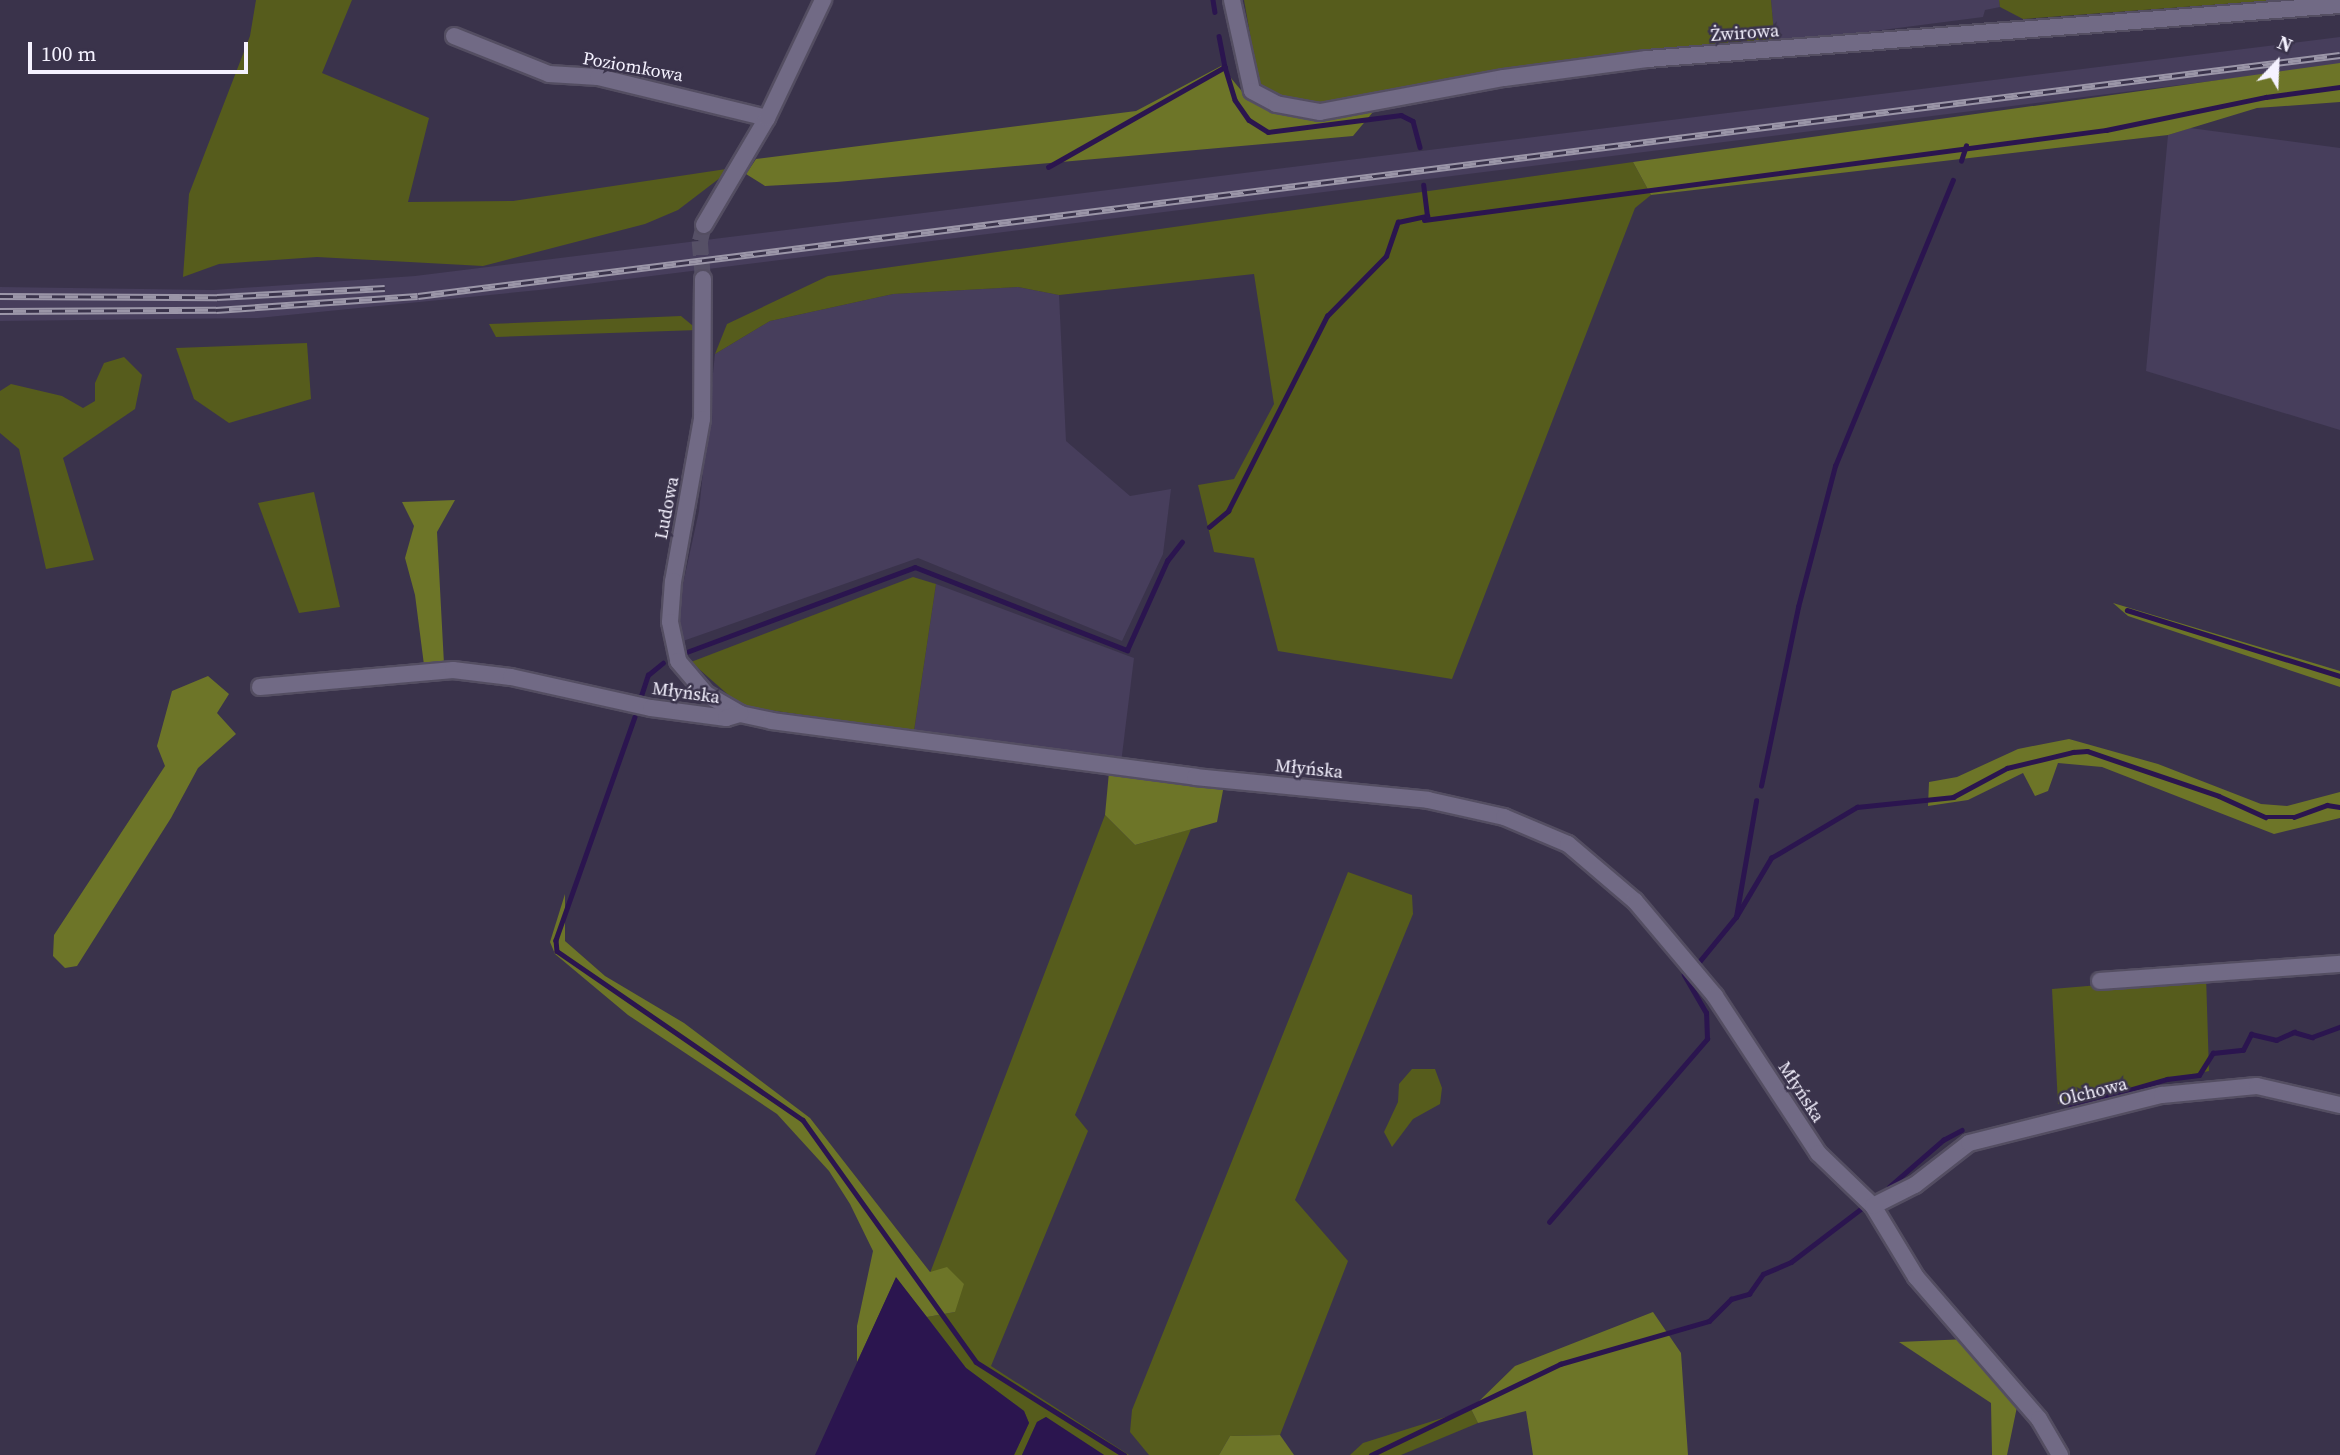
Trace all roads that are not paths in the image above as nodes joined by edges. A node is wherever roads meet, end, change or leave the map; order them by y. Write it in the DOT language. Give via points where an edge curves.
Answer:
graph roads {
  1 [pos="823,0"];
  2 [pos="1232,0"];
  3 [pos="2340,5"];
  4 [pos="454,36"];
  5 [pos="767,118"];
  6 [pos="704,225"];
  7 [pos="703,279"];
  8 [pos="260,687"];
  9 [pos="740,714"];
  10 [pos="2340,964"];
  11 [pos="2100,981"];
  12 [pos="2340,1105"];
  13 [pos="1873,1206"];
  14 [pos="2060,1455"];
  1 -- 5 [label="street"];
  2 -- 3 [label="street, Żwirowa" via="1252,91 1276,104 1320,112 1504,78 1647,59"];
  4 -- 5 [label="street, Poziomkowa" via="549,74 597,77"];
  5 -- 6 [label="street"];
  7 -- 9 [label="street, Ludowa" via="702,419 671,593 671,636 687,675 706,694"];
  8 -- 9 [label="street, Młyńska" via="453,670 511,677 651,708 726,718"];
  9 -- 13 [label="street, Młyńska" via="1195,777 1428,800 1504,817 1568,844 1635,901 1715,996 1818,1153"];
  10 -- 11 [label="street"];
  12 -- 13 [label="street, Olchowa" via="2257,1086 2162,1095 1969,1143 1915,1185"];
  13 -- 14 [label="street, Młyńska" via="1916,1277 2039,1419"];
}
